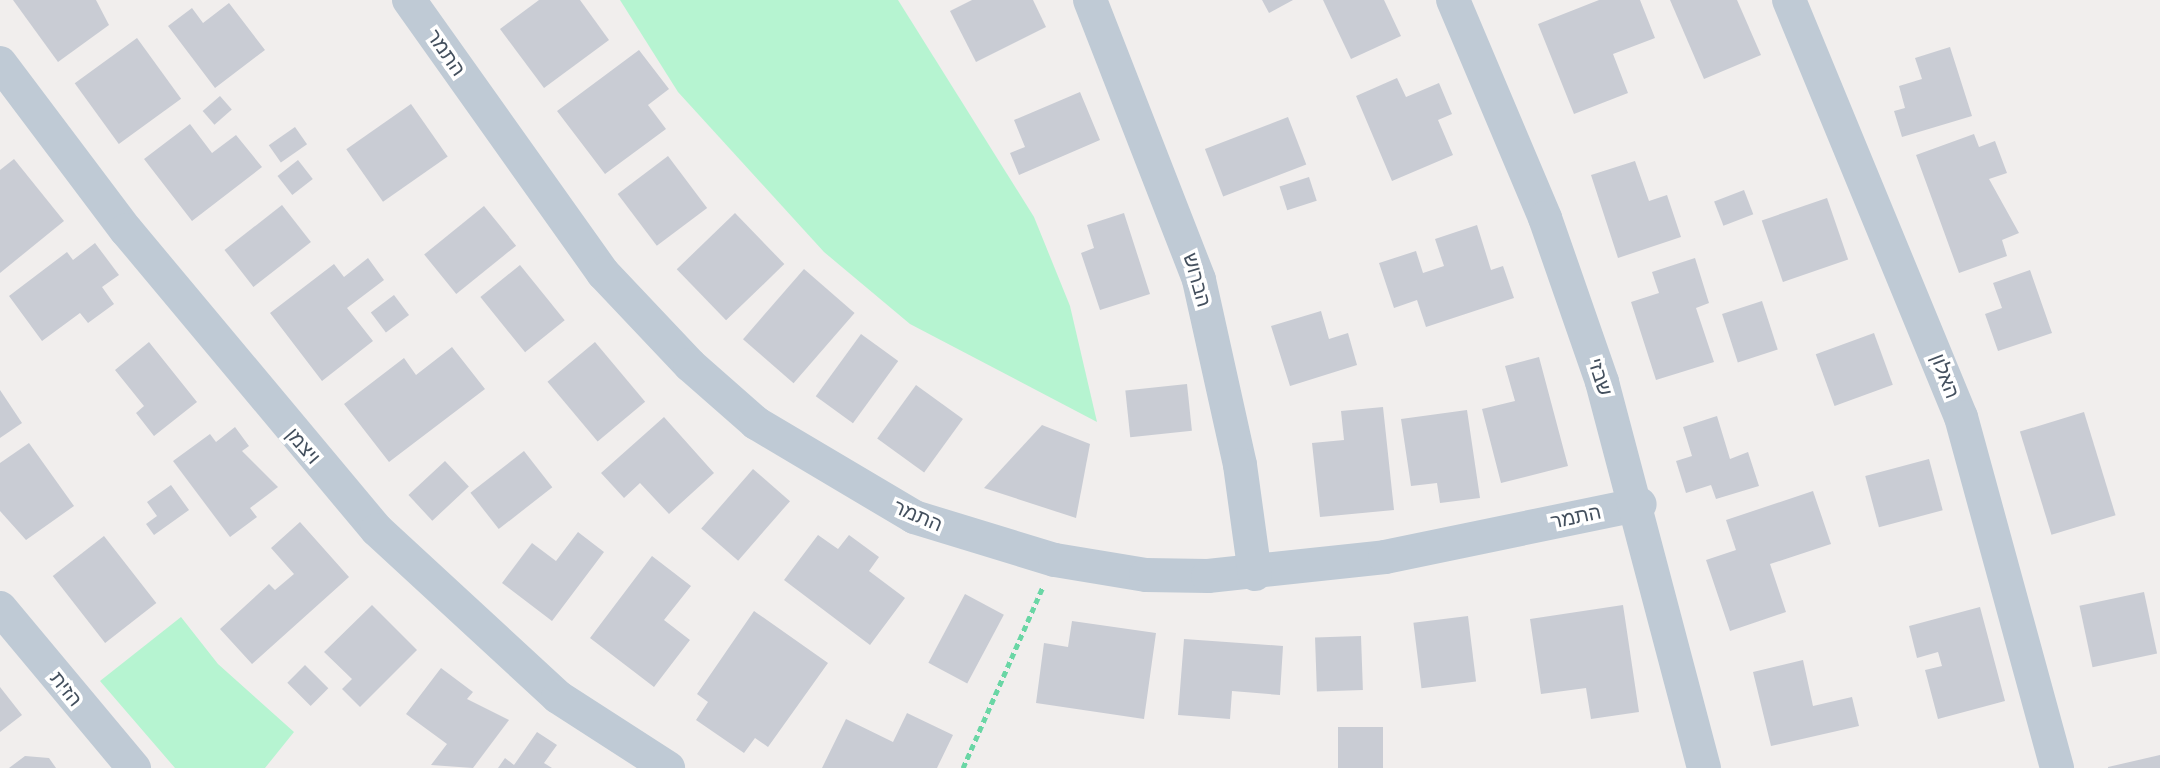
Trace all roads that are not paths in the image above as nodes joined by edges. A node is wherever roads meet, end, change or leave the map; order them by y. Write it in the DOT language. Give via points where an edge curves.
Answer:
graph roads {
  1 [pos="409,0"];
  2 [pos="1090,0"];
  3 [pos="1453,0"];
  4 [pos="1789,0"];
  5 [pos="0,63"];
  6 [pos="1640,504"];
  7 [pos="1255,574"];
  8 [pos="0,608"];
  9 [pos="134,768"];
  10 [pos="668,768"];
  11 [pos="1704,768"];
  12 [pos="2057,768"];
  1 -- 7 [label="street, התמר" via="603,273 756,423 914,517 1055,560 1146,575"];
  2 -- 7 [label="street, הברוש" via="1199,280 1240,465"];
  3 -- 6 [label="street, שבזי" via="1545,218"];
  4 -- 12 [label="street, האלון" via="1961,417"];
  5 -- 10 [label="street, ויצמן" via="225,354 377,530 558,697"];
  6 -- 7 [label="street, התמר" via="1385,557"];
  6 -- 11 [label="street, שבזי"];
  8 -- 9 [label="street, הזית"];
}
